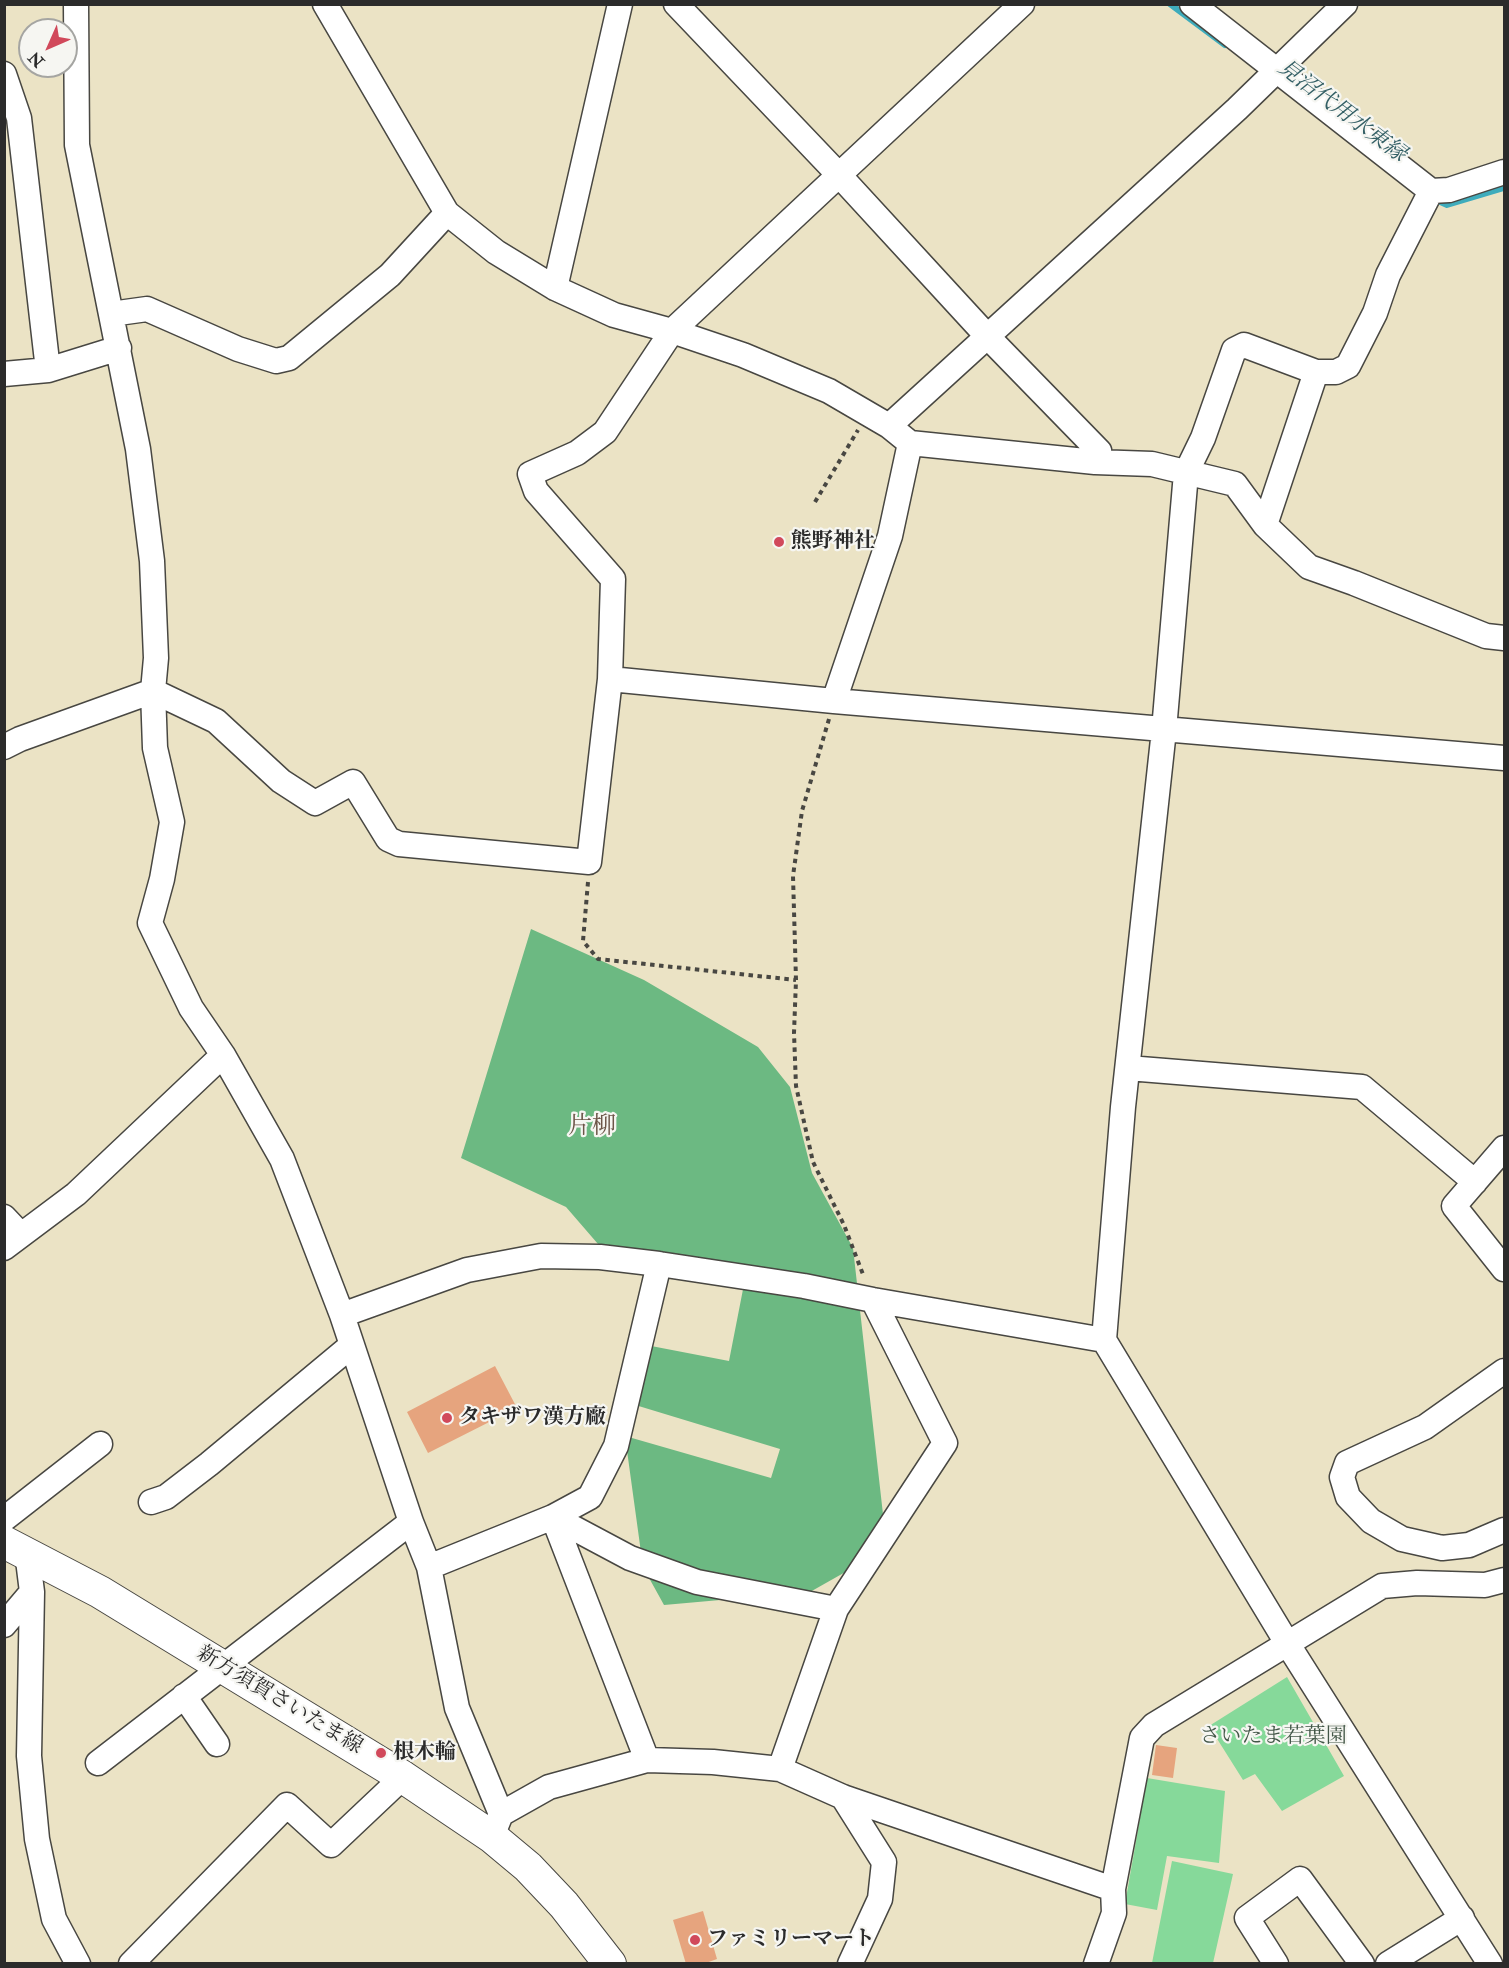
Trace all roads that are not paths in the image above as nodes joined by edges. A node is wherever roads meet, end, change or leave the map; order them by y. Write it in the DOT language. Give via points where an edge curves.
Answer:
graph roads {
  1 [pos="76,4"];
  2 [pos="325,4"];
  3 [pos="620,4"];
  4 [pos="676,4"];
  5 [pos="1022,4"];
  6 [pos="1192,4"];
  7 [pos="1345,4"];
  8 [pos="1277,72"];
  9 [pos="4,74"];
  10 [pos="1503,174"];
  11 [pos="839,175"];
  12 [pos="1431,191"];
  13 [pos="447,213"];
  14 [pos="555,288"];
  15 [pos="111,314"];
  16 [pos="672,331"];
  17 [pos="988,337"];
  18 [pos="119,348"];
  19 [pos="48,370"];
  20 [pos="1316,372"];
  21 [pos="4,374"];
  22 [pos="889,426"];
  23 [pos="910,442"];
  24 [pos="1095,462"];
  25 [pos="1186,473"];
  26 [pos="1265,525"];
  27 [pos="1504,638"];
  28 [pos="610,679"];
  29 [pos="153,691"];
  30 [pos="834,701"];
  31 [pos="1164,730"];
  32 [pos="4,747"];
  33 [pos="1504,758"];
  34 [pos="224,1055"];
  35 [pos="1128,1068"];
  36 [pos="1504,1148"];
  37 [pos="1475,1182"];
  38 [pos="4,1216"];
  39 [pos="13,1242"];
  40 [pos="659,1264"];
  41 [pos="1504,1269"];
  42 [pos="873,1300"];
  43 [pos="342,1314"];
  44 [pos="1104,1340"];
  45 [pos="352,1345"];
  46 [pos="1504,1371"];
  47 [pos="100,1444"];
  48 [pos="151,1502"];
  49 [pos="553,1517"];
  50 [pos="4,1519"];
  51 [pos="411,1522"];
  52 [pos="1504,1530"];
  53 [pos="16,1547"];
  54 [pos="429,1568"];
  55 [pos="1504,1581"];
  56 [pos="32,1592"];
  57 [pos="836,1609"];
  58 [pos="4,1625"];
  59 [pos="1287,1643"];
  60 [pos="222,1666"];
  61 [pos="184,1696"];
  62 [pos="217,1744"];
  63 [pos="647,1760"];
  64 [pos="98,1763"];
  65 [pos="780,1769"];
  66 [pos="403,1778"];
  67 [pos="843,1797"];
  68 [pos="497,1826"];
  69 [pos="1113,1889"];
  70 [pos="1462,1918"];
  71 [pos="145,1959"];
  72 [pos="78,1964"];
  73 [pos="610,1964"];
  74 [pos="850,1964"];
  75 [pos="1096,1964"];
  76 [pos="1276,1964"];
  77 [pos="1362,1964"];
  78 [pos="1388,1964"];
  79 [pos="1490,1964"];
  1 -- 15 [label="street" via="77,145"];
  2 -- 13 [label="street"];
  3 -- 14 [label="street"];
  4 -- 11 [label="street"];
  5 -- 11 [label="street"];
  6 -- 8 [label="street"];
  7 -- 8 [label="street"];
  8 -- 12 [label="street"];
  8 -- 17 [label="street"];
  9 -- 19 [label="street" via="19,118"];
  10 -- 12 [label="street" via="1449,190"];
  11 -- 16 [label="street"];
  11 -- 17 [label="street"];
  12 -- 20 [label="street" via="1348,366 1336,372"];
  13 -- 14 [label="street" via="495,252"];
  13 -- 15 [label="street" via="390,275 289,358 276,361 238,349 147,309"];
  14 -- 16 [label="street" via="614,315"];
  15 -- 18 [label="street"];
  16 -- 22 [label="street" via="829,391"];
  16 -- 28 [label="street" via="604,432 576,453 530,474 536,491 613,579"];
  17 -- 22 [label="street"];
  17 -- 24 [label="street" via="1099,451"];
  18 -- 19 [label="street"];
  18 -- 29 [label="street" via="138,449 152,561 156,658"];
  19 -- 21 [label="street"];
  20 -- 25 [label="street" via="1244,345 1234,350 1203,438"];
  20 -- 26 [label="street"];
  22 -- 23 [label="street"];
  23 -- 24 [label="street"];
  23 -- 30 [label="street" via="890,536"];
  24 -- 25 [label="street" via="1152,464"];
  25 -- 26 [label="street" via="1235,484"];
  25 -- 31 [label="street"];
  26 -- 27 [label="street" via="1309,567 1486,636"];
  28 -- 29 [label="street" via="589,862 399,844 388,839 353,782 315,803 281,781 216,721"];
  28 -- 30 [label="street"];
  29 -- 32 [label="street"];
  29 -- 34 [label="street" via="155,748 172,822 150,923 191,1008"];
  30 -- 31 [label="street"];
  31 -- 33 [label="street"];
  31 -- 35 [label="street"];
  34 -- 39 [label="street" via="76,1194"];
  34 -- 43 [label="street" via="282,1159"];
  35 -- 37 [label="street" via="1362,1086"];
  35 -- 44 [label="street"];
  36 -- 37 [label="street"];
  37 -- 41 [label="street" via="1454,1206"];
  38 -- 39 [label="street"];
  40 -- 42 [label="street"];
  40 -- 43 [label="street" via="541,1256 467,1270"];
  40 -- 49 [label="street" via="616,1446 590,1497"];
  42 -- 44 [label="street"];
  42 -- 57 [label="street" via="945,1443"];
  43 -- 45 [label="street"];
  44 -- 59 [label="street"];
  45 -- 48 [label="street" via="210,1464 166,1497"];
  45 -- 51 [label="street"];
  46 -- 52 [label="street" via="1425,1427 1347,1463 1342,1477 1348,1497 1371,1521 1402,1539 1442,1548 1469,1545"];
  47 -- 50 [label="street"];
  49 -- 54 [label="street"];
  49 -- 57 [label="street" via="630,1558 697,1582"];
  49 -- 63 [label="street"];
  51 -- 54 [label="street"];
  51 -- 60 [label="street"];
  53 -- 56 [label="street"];
  53 -- 60 [label="main road, 新方須賀さいたま線" via="100,1592"];
  54 -- 68 [label="street" via="457,1708"];
  55 -- 59 [label="street" via="1485,1586 1382,1586"];
  56 -- 58 [label="street"];
  56 -- 72 [label="street" via="29,1756 37,1839 54,1919"];
  57 -- 65 [label="street"];
  59 -- 69 [label="street" via="1154,1725 1142,1738"];
  59 -- 70 [label="street"];
  60 -- 61 [label="street"];
  60 -- 66 [label="main road, 新方須賀さいたま線"];
  61 -- 62 [label="street"];
  61 -- 64 [label="street"];
  63 -- 65 [label="street"];
  63 -- 68 [label="street" via="549,1786"];
  65 -- 67 [label="street"];
  66 -- 68 [label="main road, 新方須賀さいたま線"];
  66 -- 71 [label="street" via="331,1845 287,1805"];
  67 -- 69 [label="street"];
  67 -- 74 [label="street" via="884,1862 880,1899"];
  68 -- 73 [label="main road, 新方須賀さいたま線"];
  69 -- 75 [label="street" via="1113,1913"];
  70 -- 78 [label="street"];
  70 -- 79 [label="street"];
  76 -- 77 [label="street" via="1247,1918 1300,1879"];
}
